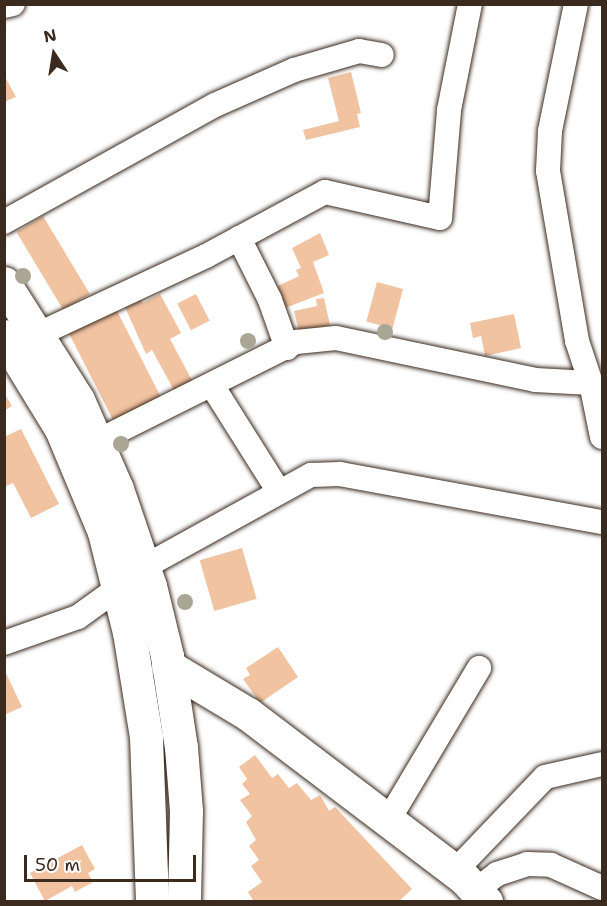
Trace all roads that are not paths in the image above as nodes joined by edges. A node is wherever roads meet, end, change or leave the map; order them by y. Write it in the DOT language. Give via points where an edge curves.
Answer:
graph roads {
  1 [pos="13,4"];
  2 [pos="470,4"];
  3 [pos="576,4"];
  4 [pos="4,6"];
  5 [pos="382,55"];
  6 [pos="4,222"];
  7 [pos="239,238"];
  8 [pos="4,283"];
  9 [pos="39,334"];
  10 [pos="4,336"];
  11 [pos="287,348"];
  12 [pos="591,382"];
  13 [pos="213,387"];
  14 [pos="603,437"];
  15 [pos="96,442"];
  16 [pos="279,492"];
  17 [pos="603,522"];
  18 [pos="144,567"];
  19 [pos="118,588"];
  20 [pos="4,643"];
  21 [pos="168,666"];
  22 [pos="479,668"];
  23 [pos="603,764"];
  24 [pos="389,819"];
  25 [pos="473,888"];
  26 [pos="603,888"];
  27 [pos="152,902"];
  28 [pos="184,902"];
  1 -- 4 [label="street"];
  2 -- 7 [label="street" via="449,110 440,218 325,192"];
  3 -- 12 [label="street" via="550,130 548,171 577,341"];
  5 -- 6 [label="street" via="359,51 284,74 215,105"];
  7 -- 9 [label="street"];
  7 -- 11 [label="street" via="270,300"];
  8 -- 9 [label="main road"];
  9 -- 15 [label="main road" via="78,400"];
  10 -- 19 [label="main road" via="62,429 104,532"];
  11 -- 12 [label="street" via="296,342 336,338 536,380"];
  11 -- 13 [label="street"];
  12 -- 14 [label="street"];
  13 -- 15 [label="street"];
  13 -- 16 [label="street"];
  15 -- 18 [label="main road"];
  16 -- 17 [label="street" via="311,474 340,474"];
  16 -- 18 [label="street"];
  18 -- 21 [label="main road"];
  19 -- 20 [label="street" via="78,617"];
  19 -- 27 [label="main road" via="146,737"];
  21 -- 24 [label="main road" via="249,714"];
  21 -- 28 [label="main road" via="186,811"];
  22 -- 24 [label="street"];
  23 -- 25 [label="street" via="545,777"];
  24 -- 25 [label="main road"];
  25 -- 26 [label="street" via="497,874 527,864 551,865"];
}
